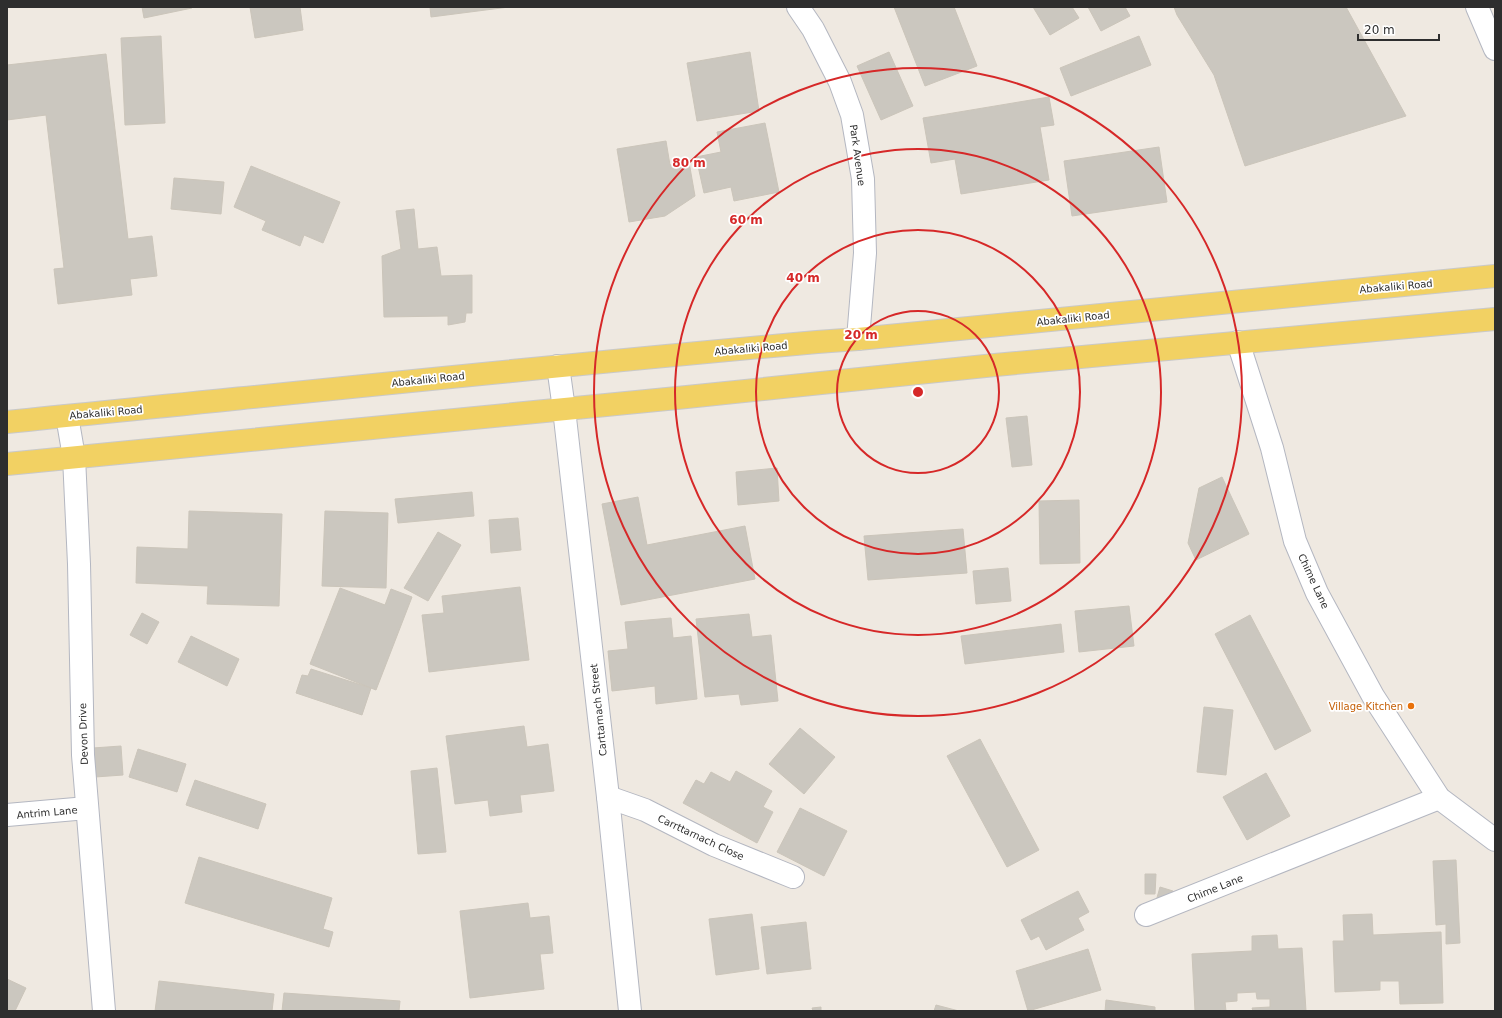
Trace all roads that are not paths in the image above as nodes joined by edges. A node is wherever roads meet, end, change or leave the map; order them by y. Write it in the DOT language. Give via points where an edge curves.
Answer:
graph roads {
  1 [pos="798,7"];
  2 [pos="1477,7"];
  3 [pos="1495,49"];
  4 [pos="1495,276"];
  5 [pos="1495,318"];
  6 [pos="858,339"];
  7 [pos="1238,342"];
  8 [pos="558,366"];
  9 [pos="564,409"];
  10 [pos="67,416"];
  11 [pos="7,422"];
  12 [pos="74,457"];
  13 [pos="7,464"];
  14 [pos="608,797"];
  15 [pos="1439,798"];
  16 [pos="87,808"];
  17 [pos="7,815"];
  18 [pos="1495,840"];
  19 [pos="793,877"];
  20 [pos="1146,915"];
  21 [pos="104,1011"];
  22 [pos="630,1011"];
  1 -- 6 [label="street, Park Avenue" via="813,29 840,82 852,115 863,179 864,253"];
  2 -- 3 [label="street"];
  4 -- 6 [label="main road, Abakaliki Road"];
  5 -- 7 [label="main road"];
  6 -- 8 [label="main road, Abakaliki Road"];
  7 -- 9 [label="main road"];
  7 -- 15 [label="street, Chime Lane" via="1272,448 1295,541 1318,593 1373,696"];
  8 -- 9 [label="street, Carttarnach Street"];
  8 -- 10 [label="main road, Abakaliki Road"];
  9 -- 12 [label="main road"];
  9 -- 14 [label="street, Carttarnach Street"];
  10 -- 11 [label="main road, Abakaliki Road"];
  10 -- 12 [label="street, Devon Drive"];
  12 -- 13 [label="main road"];
  12 -- 16 [label="street, Devon Drive" via="83,755"];
  14 -- 19 [label="street, Carrttarnach Close" via="645,810 714,845"];
  14 -- 22 [label="street, Carttarnach Street"];
  15 -- 18 [label="street, Chime Lane"];
  15 -- 20 [label="street, Chime Lane"];
  16 -- 17 [label="street, Antrim Lane"];
  16 -- 21 [label="street, Devon Drive"];
}
